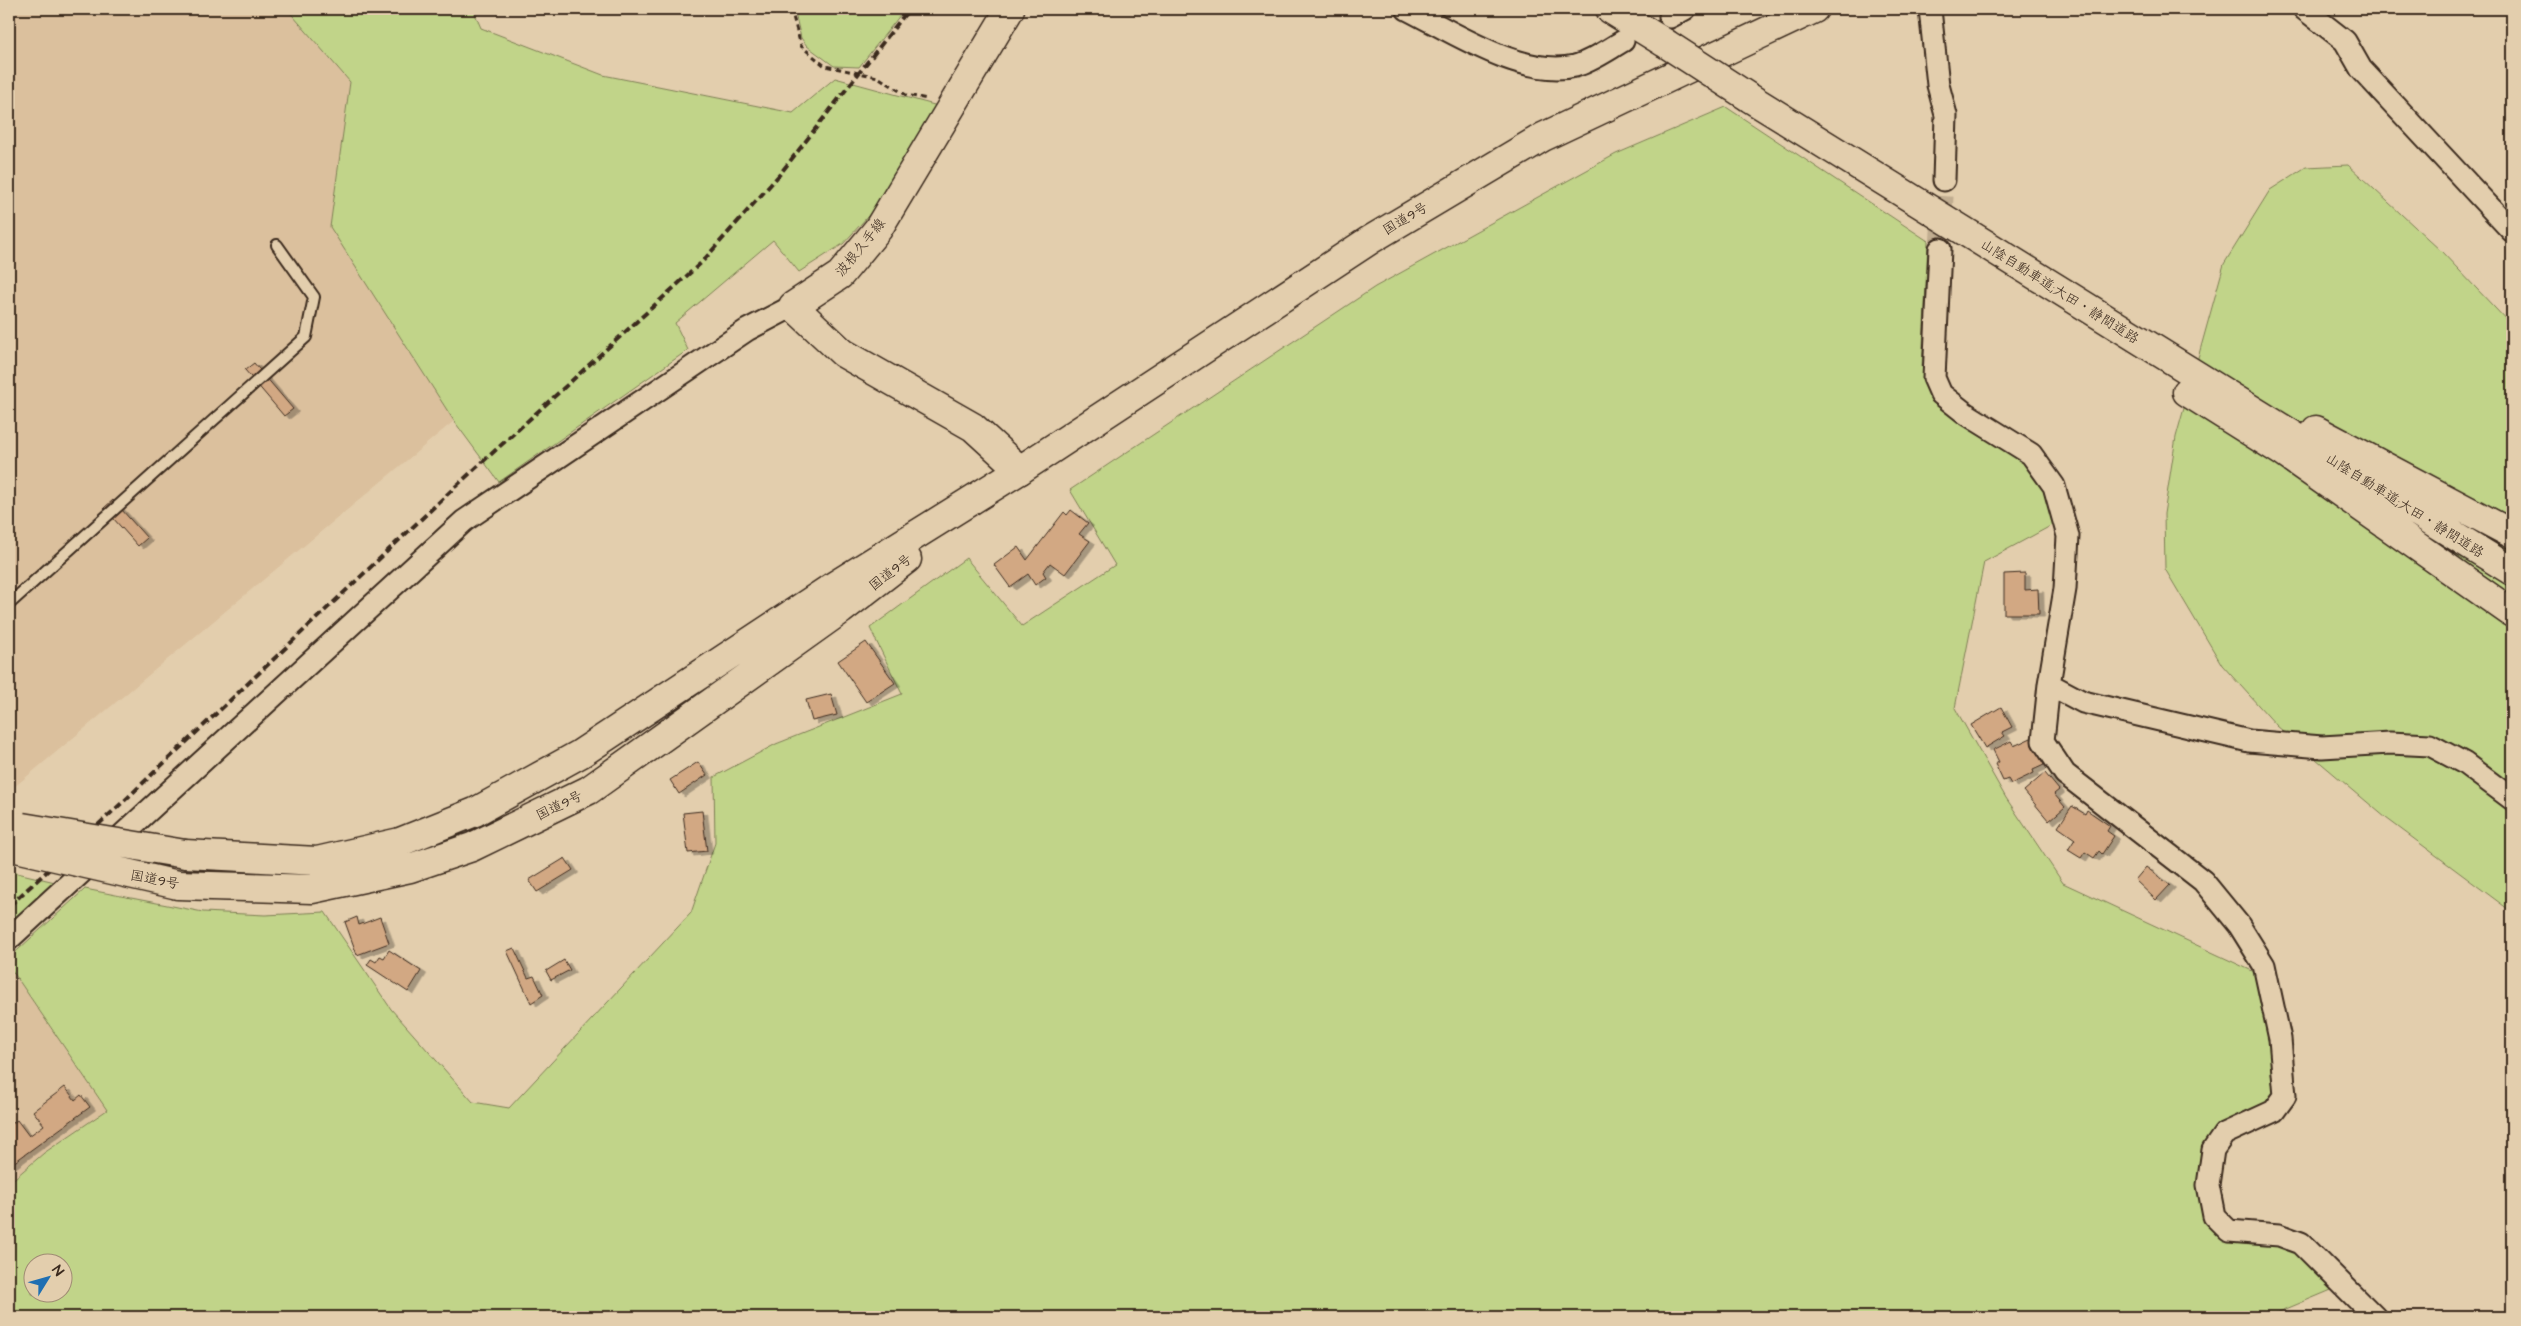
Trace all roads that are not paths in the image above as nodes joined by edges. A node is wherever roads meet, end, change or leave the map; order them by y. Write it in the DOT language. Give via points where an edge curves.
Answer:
graph roads {
  1 [pos="1010,9"];
  2 [pos="1407,9"];
  3 [pos="1610,9"];
  4 [pos="1814,9"];
  5 [pos="2304,9"];
  6 [pos="1934,10"];
  7 [pos="1623,41"];
  8 [pos="1944,180"];
  9 [pos="1918,203"];
  10 [pos="2512,231"];
  11 [pos="277,245"];
  12 [pos="1940,249"];
  13 [pos="793,306"];
  14 [pos="2085,307"];
  15 [pos="1020,470"];
  16 [pos="2512,534"];
  17 [pos="2512,571"];
  18 [pos="9,604"];
  19 [pos="2512,613"];
  20 [pos="2049,684"];
  21 [pos="2512,799"];
  22 [pos="13,836"];
  23 [pos="9,939"];
  24 [pos="2375,1317"];
  1 -- 13 [label="main road, 波根久手線" via="878,228 840,275"];
  2 -- 7 [label="street" via="1504,57 1546,67 1576,66"];
  3 -- 9 [label="main road, 山陰自動車道;大田・静間道路, bridge"];
  4 -- 15 [label="main road, 国道9号" via="1543,137 1370,240"];
  5 -- 10 [label="street" via="2345,41 2361,69"];
  6 -- 8 [label="street" via="1938,85 1946,115"];
  9 -- 14 [label="main road, 山陰自動車道;大田・静間道路"];
  9 -- 19 [label="main road" via="2027,293 2284,453"];
  11 -- 18 [label="lane" via="314,297 306,337"];
  12 -- 20 [label="street" via="1934,378 1941,394 2031,454 2054,486 2068,536 2065,589"];
  13 -- 15 [label="main road" via="843,353 973,427"];
  13 -- 23 [label="street" via="747,330 464,521"];
  14 -- 16 [label="main road"];
  14 -- 17 [label="main road, 山陰自動車道;大田・静間道路"];
  15 -- 22 [label="main road, 国道9号, bridge" via="834,586 580,754 476,812 400,842 317,861 185,854"];
  15 -- 22 [label="main road, 国道9号, bridge" via="841,610 589,790 472,847 410,868 312,889 178,885"];
  20 -- 21 [label="street" via="2083,702 2249,741 2322,747 2390,743 2430,745 2464,763"];
  20 -- 24 [label="street" via="2042,741 2065,774 2203,881 2239,925 2264,965 2280,1039 2285,1096 2274,1111 2224,1134 2213,1150 2208,1185 2214,1216 2229,1232 2279,1235 2302,1243"];
}
